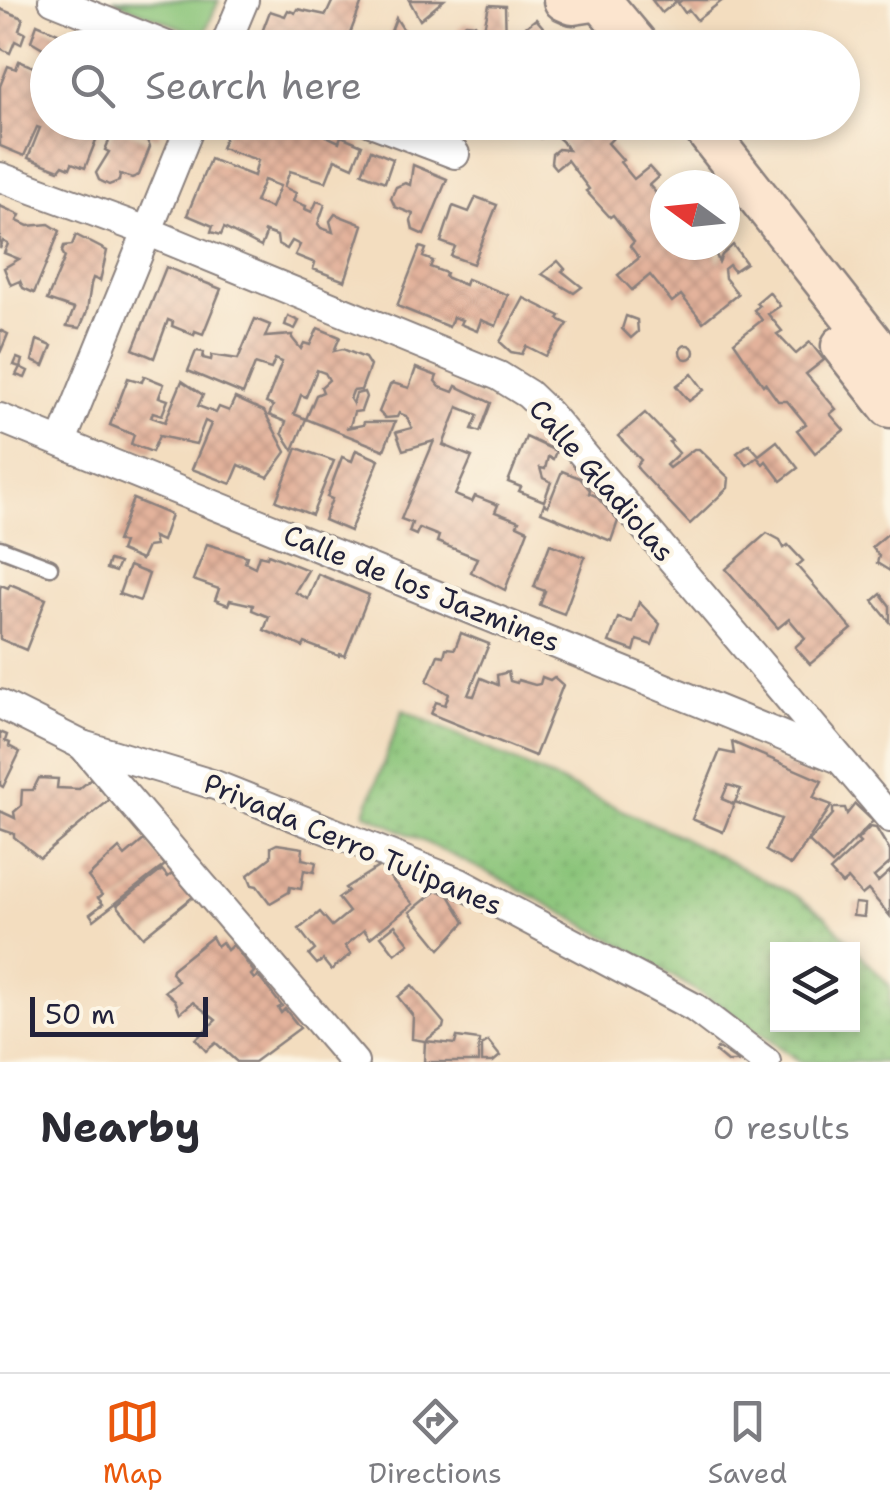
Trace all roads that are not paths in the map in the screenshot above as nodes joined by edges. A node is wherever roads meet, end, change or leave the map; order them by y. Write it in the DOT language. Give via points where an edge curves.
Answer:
graph roads {
  1 [pos="53,0"];
  2 [pos="244,0"];
  3 [pos="589,13"];
  4 [pos="127,30"];
  5 [pos="232,30"];
  6 [pos="614,30"];
  7 [pos="185,140"];
  8 [pos="418,140"];
  9 [pos="680,140"];
  10 [pos="713,140"];
  11 [pos="455,154"];
  12 [pos="704,170"];
  13 [pos="0,177"];
  14 [pos="740,216"];
  15 [pos="147,232"];
  16 [pos="890,365"];
  17 [pos="890,407"];
  18 [pos="0,418"];
  19 [pos="62,441"];
  20 [pos="0,548"];
  21 [pos="50,567"];
  22 [pos="0,704"];
  23 [pos="82,746"];
  24 [pos="843,760"];
  25 [pos="890,818"];
  26 [pos="354,1062"];
  27 [pos="766,1062"];
  1 -- 4 [label="street"];
  2 -- 5 [label="street"];
  3 -- 6 [label="main road"];
  7 -- 15 [label="street"];
  8 -- 11 [label="street"];
  9 -- 12 [label="main road"];
  10 -- 16 [label="main road"];
  13 -- 15 [label="street, Calle Gladiolas"];
  14 -- 17 [label="main road"];
  15 -- 19 [label="street"];
  15 -- 24 [label="street, Calle Gladiolas" via="499,376 528,394"];
  18 -- 19 [label="street, Calle de los Jazmines"];
  19 -- 24 [label="street, Calle de los Jazmines"];
  20 -- 21 [label="lane"];
  22 -- 23 [label="street"];
  23 -- 26 [label="street"];
  23 -- 27 [label="street, Privada Cerro Tulipanes" via="216,785 460,882 696,1008"];
  24 -- 25 [label="street, Calle Gladiolas"];
}
